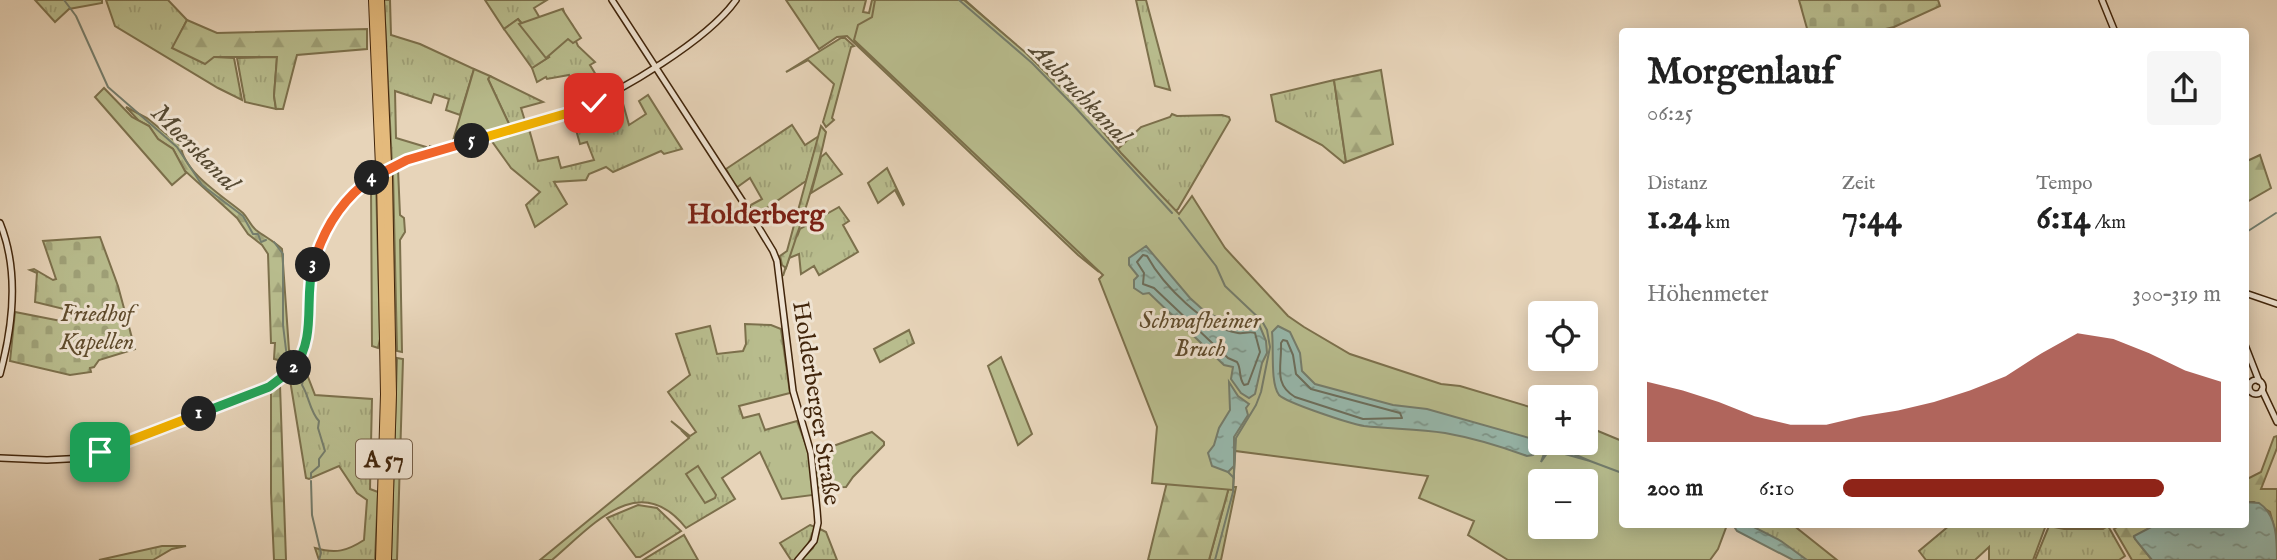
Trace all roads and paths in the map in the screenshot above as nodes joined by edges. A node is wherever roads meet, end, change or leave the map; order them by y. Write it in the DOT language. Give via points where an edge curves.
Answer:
graph roads {
  1 [pos="373,0"];
  2 [pos="380,0"];
  3 [pos="612,0"];
  4 [pos="736,0"];
  5 [pos="2102,0"];
  6 [pos="2113,28"];
  7 [pos="654,66"];
  8 [pos="384,166"];
  9 [pos="0,223"];
  10 [pos="2249,295"];
  11 [pos="2277,303"];
  12 [pos="2249,356"];
  13 [pos="388,359"];
  14 [pos="0,374"];
  15 [pos="2255,381"];
  16 [pos="2260,392"];
  17 [pos="2277,422"];
  18 [pos="0,458"];
  19 [pos="380,560"];
  20 [pos="387,560"];
  21 [pos="799,560"];
  1 -- 8 [label="highway, A 57"];
  2 -- 8 [label="highway, A 57"];
  3 -- 7 [label="street, Holderberger Straße"];
  4 -- 7 [label="street" via="710,28"];
  5 -- 6 [label="street"];
  7 -- 18 [label="street" via="575,111 407,160 366,182 331,220 317,252 308,338 299,361 269,387 86,458"];
  7 -- 21 [label="street, Holderberger Straße" via="777,261 792,383 811,453 817,510 814,541"];
  8 -- 13 [label="highway, A 57, bridge"];
  9 -- 14 [label="street" via="11,287"];
  10 -- 11 [label="street"];
  12 -- 15 [label="street"];
  13 -- 19 [label="highway, A 57"];
  13 -- 20 [label="highway, A 57"];
  15 -- 16 [label="street" via="2262,384"];
  15 -- 16 [label="street" via="2249,390"];
  16 -- 17 [label="street"];
}
